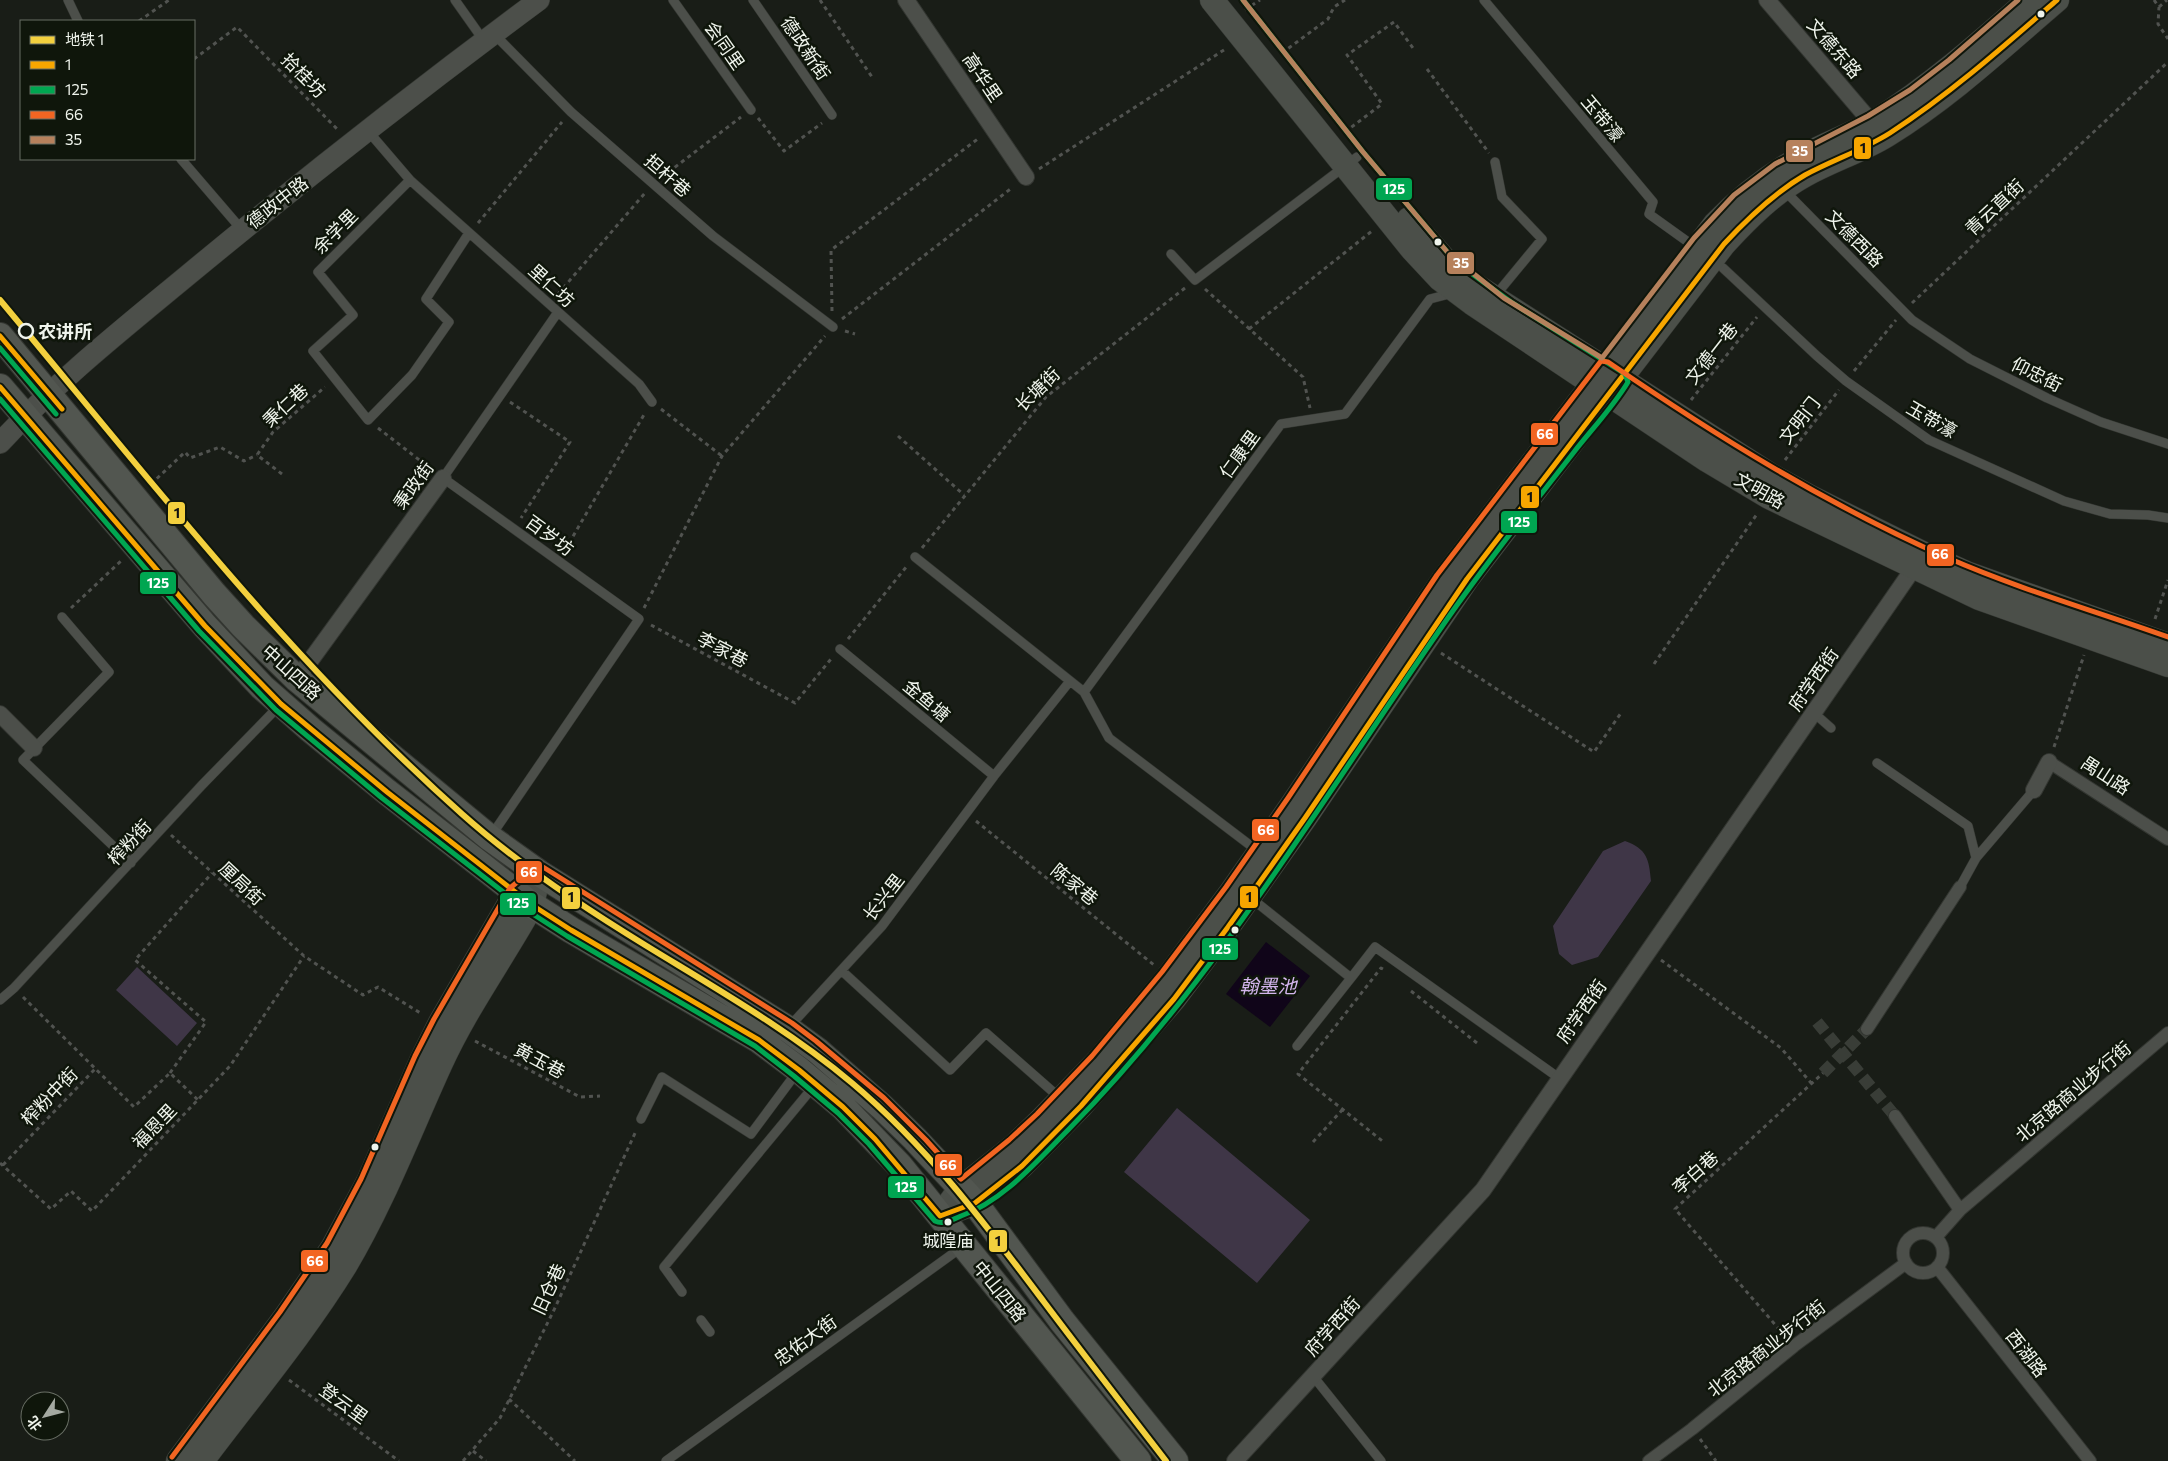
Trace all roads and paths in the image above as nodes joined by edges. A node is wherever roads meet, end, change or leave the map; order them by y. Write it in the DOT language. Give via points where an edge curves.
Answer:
graph roads {
  1 [pos="68,0"];
  2 [pos="169,0"];
  3 [pos="455,0"];
  4 [pos="539,0"];
  5 [pos="673,0"];
  6 [pos="753,0"];
  7 [pos="820,0"];
  8 [pos="906,0"];
  9 [pos="1212,0"];
  10 [pos="1345,0"];
  11 [pos="1484,0"];
  12 [pos="1767,0"];
  13 [pos="2030,0"];
  14 [pos="2057,0"];
  15 [pos="2154,0"];
  16 [pos="2167,0"];
  17 [pos="1245,4"];
  18 [pos="2159,7"];
  19 [pos="78,20"];
  20 [pos="140,20"];
  21 [pos="489,37"];
  22 [pos="2168,38"];
  23 [pos="1413,48"];
  24 [pos="1277,56"];
  25 [pos="195,58"];
  26 [pos="2168,62"];
  27 [pos="1427,69"];
  28 [pos="872,76"];
  29 [pos="751,110"];
  30 [pos="571,112"];
  31 [pos="832,115"];
  32 [pos="1872,123"];
  33 [pos="992,127"];
  34 [pos="1340,136"];
  35 [pos="360,137"];
  36 [pos="182,160"];
  37 [pos="1351,162"];
  38 [pos="1495,162"];
  39 [pos="1026,177"];
  40 [pos="410,180"];
  41 [pos="653,184"];
  42 [pos="1784,189"];
  43 [pos="1388,219"];
  44 [pos="242,230"];
  45 [pos="470,233"];
  46 [pos="1696,247"];
  47 [pos="1171,254"];
  48 [pos="1723,268"];
  49 [pos="1195,280"];
  50 [pos="1456,292"];
  51 [pos="1494,298"];
  52 [pos="549,304"];
  53 [pos="1765,307"];
  54 [pos="1904,311"];
  55 [pos="558,312"];
  56 [pos="833,326"];
  57 [pos="1249,329"];
  58 [pos="0,336"];
  59 [pos="335,378"];
  60 [pos="1846,381"];
  61 [pos="1607,382"];
  62 [pos="0,387"];
  63 [pos="49,393"];
  64 [pos="500,396"];
  65 [pos="652,402"];
  66 [pos="25,416"];
  67 [pos="1678,416"];
  68 [pos="1313,419"];
  69 [pos="368,420"];
  70 [pos="898,436"];
  71 [pos="0,443"];
  72 [pos="2168,444"];
  73 [pos="257,455"];
  74 [pos="722,456"];
  75 [pos="282,474"];
  76 [pos="443,478"];
  77 [pos="1770,486"];
  78 [pos="964,495"];
  79 [pos="135,498"];
  80 [pos="2168,518"];
  81 [pos="514,529"];
  82 [pos="127,556"];
  83 [pos="915,557"];
  84 [pos="558,561"];
  85 [pos="1919,561"];
  86 [pos="2168,580"];
  87 [pos="62,617"];
  88 [pos="639,619"];
  89 [pos="2090,638"];
  90 [pos="1424,641"];
  91 [pos="2158,642"];
  92 [pos="840,649"];
  93 [pos="1654,664"];
  94 [pos="2168,665"];
  95 [pos="297,679"];
  96 [pos="1070,681"];
  97 [pos="1084,692"];
  98 [pos="795,703"];
  99 [pos="281,704"];
  100 [pos="1814,712"];
  101 [pos="1621,713"];
  102 [pos="0,714"];
  103 [pos="1831,728"];
  104 [pos="34,748"];
  105 [pos="2049,762"];
  106 [pos="1877,763"];
  107 [pos="994,776"];
  108 [pos="2034,790"];
  109 [pos="966,813"];
  110 [pos="164,828"];
  111 [pos="490,838"];
  112 [pos="2168,839"];
  113 [pos="1259,852"];
  114 [pos="1976,858"];
  115 [pos="131,863"];
  116 [pos="212,873"];
  117 [pos="539,873"];
  118 [pos="1960,887"];
  119 [pos="1250,897"];
  120 [pos="524,898"];
  121 [pos="1648,950"];
  122 [pos="304,956"];
  123 [pos="842,970"];
  124 [pos="1388,974"];
  125 [pos="1168,977"];
  126 [pos="1351,978"];
  127 [pos="1403,985"];
  128 [pos="14,988"];
  129 [pos="0,1000"];
  130 [pos="428,1018"];
  131 [pos="788,1029"];
  132 [pos="1867,1029"];
  133 [pos="2168,1033"];
  134 [pos="470,1038"];
  135 [pos="1477,1043"];
  136 [pos="1297,1046"];
  137 [pos="95,1069"];
  138 [pos="170,1073"];
  139 [pos="1823,1074"];
  140 [pos="807,1077"];
  141 [pos="1559,1078"];
  142 [pos="1812,1084"];
  143 [pos="600,1096"];
  144 [pos="1062,1099"];
  145 [pos="198,1100"];
  146 [pos="1342,1109"];
  147 [pos="1894,1116"];
  148 [pos="641,1120"];
  149 [pos="1313,1142"];
  150 [pos="1385,1143"];
  151 [pos="1,1164"];
  152 [pos="968,1196"];
  153 [pos="1960,1210"];
  154 [pos="940,1216"];
  155 [pos="1936,1238"];
  156 [pos="964,1246"];
  157 [pos="1906,1262"];
  158 [pos="1937,1267"];
  159 [pos="682,1292"];
  160 [pos="701,1320"];
  161 [pos="710,1332"];
  162 [pos="1794,1346"];
  163 [pos="272,1368"];
  164 [pos="1314,1376"];
  165 [pos="510,1399"];
  166 [pos="1692,1429"];
  167 [pos="473,1451"];
  168 [pos="178,1461"];
  169 [pos="202,1461"];
  170 [pos="399,1461"];
  171 [pos="463,1461"];
  172 [pos="486,1461"];
  173 [pos="575,1461"];
  174 [pos="666,1461"];
  175 [pos="1138,1461"];
  176 [pos="1175,1461"];
  177 [pos="1235,1461"];
  178 [pos="1381,1461"];
  179 [pos="1649,1461"];
  180 [pos="1716,1461"];
  181 [pos="2090,1461"];
  1 -- 19 [label="lane"];
  2 -- 20 [label="path"];
  3 -- 21 [label="lane, 担杆巷"];
  4 -- 21 [label="street, 德政中路"];
  5 -- 29 [label="lane, 会同里"];
  6 -- 31 [label="lane, 德政新街"];
  7 -- 28 [label="path"];
  8 -- 33 [label="street, 高华里"];
  9 -- 37 [label="main road, 文明路"];
  10 -- 24 [label="path" via="1334,7 1328,19"];
  11 -- 46 [label="lane, 玉带濠" via="1653,202 1649,214"];
  12 -- 32 [label="street, 文德东路"];
  13 -- 32 [label="main road" via="1941,75"];
  14 -- 42 [label="main road" via="1911,120"];
  15 -- 18 [label="path"];
  16 -- 18 [label="path"];
  17 -- 24 [label="main road, 文明路"];
  18 -- 22 [label="path" via="2158,24"];
  21 -- 30 [label="lane, 担杆巷"];
  21 -- 35 [label="street, 德政中路"];
  23 -- 34 [label="path" via="1394,22 1348,55 1382,104"];
  24 -- 34 [label="main road, 文明路"];
  25 -- 35 [label="path, 拾桂坊" via="237,26"];
  26 -- 54 [label="path, 青云直街"];
  27 -- 38 [label="path"];
  29 -- 31 [label="path" via="784,151"];
  29 -- 41 [label="path"];
  30 -- 41 [label="lane, 担杆巷"];
  30 -- 45 [label="path"];
  32 -- 46 [label="main road" via="1774,173 1730,209"];
  33 -- 39 [label="street, 高华里"];
  33 -- 56 [label="path" via="831,250"];
  34 -- 37 [label="main road, 文明路"];
  35 -- 40 [label="lane, 里仁坊"];
  35 -- 44 [label="street, 德政中路"];
  36 -- 44 [label="lane"];
  37 -- 43 [label="main road, 文明路"];
  37 -- 49 [label="lane"];
  37 -- 51 [label="main road, 文明路" via="1458,272"];
  38 -- 51 [label="lane" via="1502,197 1542,239"];
  40 -- 45 [label="lane, 里仁坊"];
  40 -- 59 [label="lane, 余学里" via="318,272 353,315 313,351"];
  41 -- 52 [label="path"];
  41 -- 56 [label="lane, 担杆巷" via="713,236"];
  42 -- 54 [label="lane, 文德西路"];
  42 -- 61 [label="main road" via="1746,220"];
  43 -- 50 [label="main road, 文明路" via="1425,264"];
  43 -- 57 [label="path"];
  44 -- 63 [label="street, 德政中路"];
  45 -- 52 [label="lane, 里仁坊"];
  45 -- 69 [label="lane" via="426,299 449,322 412,375"];
  46 -- 61 [label="main road"];
  47 -- 49 [label="lane"];
  48 -- 53 [label="lane, 玉带濠"];
  49 -- 57 [label="path"];
  49 -- 78 [label="path, 长塘街" via="1046,398"];
  50 -- 61 [label="main road, 文明路"];
  50 -- 68 [label="lane, 仁康里" via="1430,299 1345,414"];
  51 -- 61 [label="main road, 文明路"];
  52 -- 55 [label="lane, 里仁坊"];
  53 -- 60 [label="lane, 玉带濠"];
  53 -- 67 [label="path, 文德一巷"];
  54 -- 60 [label="path, 青云直街"];
  54 -- 72 [label="lane, 仰忠街" via="1912,320 1970,359 2047,398 2101,422"];
  55 -- 64 [label="lane, 秉政街"];
  55 -- 65 [label="lane, 里仁坊" via="639,384"];
  56 -- 74 [label="path"];
  57 -- 68 [label="path" via="1304,377"];
  58 -- 63 [label="main road, 中山四路"];
  59 -- 69 [label="lane"];
  59 -- 73 [label="path, 秉仁巷" via="273,432"];
  60 -- 77 [label="path, 文明门"];
  60 -- 80 [label="lane, 玉带濠" via="1929,440 2064,501 2110,514 2148,514"];
  61 -- 67 [label="main road, 文明路"];
  61 -- 77 [label="main road, 文明路" via="1707,460"];
  61 -- 90 [label="main road"];
  61 -- 113 [label="main road" via="1443,580"];
  62 -- 66 [label="main road, 中山四路"];
  63 -- 66 [label="street, 德政中路"];
  63 -- 79 [label="main road, 中山四路"];
  64 -- 76 [label="lane, 秉政街"];
  64 -- 81 [label="path" via="570,442"];
  65 -- 74 [label="path"];
  65 -- 84 [label="path"];
  66 -- 71 [label="street, 德政中路"];
  66 -- 99 [label="main road, 中山四路" via="204,626"];
  67 -- 77 [label="main road, 文明路"];
  68 -- 97 [label="lane, 仁康里" via="1281,424"];
  69 -- 76 [label="path"];
  70 -- 78 [label="path"];
  73 -- 75 [label="path"];
  73 -- 79 [label="path" via="244,461 220,447 190,458 185,452"];
  74 -- 88 [label="path"];
  76 -- 81 [label="lane, 百岁坊"];
  76 -- 95 [label="street, 秉政街"];
  77 -- 85 [label="main road, 文明路"];
  77 -- 93 [label="path, 文明门"];
  78 -- 83 [label="path, 长塘街"];
  79 -- 95 [label="main road, 中山四路" via="243,626"];
  81 -- 84 [label="lane, 百岁坊"];
  82 -- 87 [label="path"];
  83 -- 92 [label="path, 长塘街"];
  83 -- 96 [label="lane"];
  84 -- 88 [label="lane, 百岁坊"];
  85 -- 89 [label="main road, 文明路" via="2007,610"];
  85 -- 91 [label="main road, 文明路"];
  85 -- 100 [label="street, 府学西街"];
  86 -- 91 [label="path"];
  87 -- 104 [label="lane" via="109,672"];
  88 -- 98 [label="path, 李家巷"];
  88 -- 111 [label="lane"];
  89 -- 94 [label="main road, 文明路"];
  89 -- 105 [label="path"];
  90 -- 101 [label="path" via="1594,752"];
  90 -- 119 [label="main road"];
  92 -- 98 [label="path, 长塘街"];
  92 -- 107 [label="lane, 金鱼塘"];
  95 -- 111 [label="main road, 中山四路"];
  96 -- 97 [label="lane"];
  96 -- 107 [label="lane, 长兴里"];
  97 -- 113 [label="lane" via="1108,738"];
  99 -- 110 [label="lane, 榨粉街"];
  99 -- 120 [label="main road, 中山四路" via="387,792"];
  100 -- 103 [label="lane"];
  100 -- 121 [label="street, 府学西街"];
  102 -- 104 [label="street"];
  104 -- 115 [label="lane" via="23,760"];
  105 -- 108 [label="street"];
  105 -- 112 [label="street, 禺山路"];
  106 -- 114 [label="lane" via="1968,826"];
  107 -- 109 [label="lane, 长兴里"];
  108 -- 114 [label="lane"];
  109 -- 123 [label="lane, 长兴里" via="882,926"];
  109 -- 125 [label="path, 陈家巷"];
  110 -- 115 [label="lane, 榨粉街"];
  110 -- 116 [label="path, 厘局街"];
  111 -- 117 [label="main road, 中山四路"];
  113 -- 125 [label="main road"];
  114 -- 118 [label="lane"];
  115 -- 128 [label="lane, 榨粉街"];
  116 -- 122 [label="path, 厘局街"];
  116 -- 138 [label="path" via="135,960 206,1022"];
  117 -- 120 [label="main road"];
  117 -- 131 [label="main road, 中山四路"];
  118 -- 132 [label="street"];
  119 -- 126 [label="lane"];
  119 -- 152 [label="main road" via="1174,999 1118,1066 1022,1166"];
  120 -- 140 [label="main road, 中山四路" via="571,930 759,1040"];
  120 -- 163 [label="main road" via="463,1019 364,1232 327,1293"];
  120 -- 168 [label="main road" via="440,1023 368,1182 333,1246 286,1316"];
  121 -- 141 [label="street, 府学西街"];
  121 -- 142 [label="path" via="1781,1048"];
  122 -- 130 [label="path, 厘局街" via="363,995 378,987"];
  122 -- 145 [label="path, 福恩里" via="230,1066"];
  123 -- 131 [label="lane, 长兴里"];
  123 -- 144 [label="lane" via="950,1070 986,1033"];
  124 -- 146 [label="path" via="1381,968 1298,1074"];
  125 -- 144 [label="main road"];
  126 -- 136 [label="lane"];
  126 -- 141 [label="lane" via="1375,947"];
  127 -- 135 [label="path"];
  128 -- 129 [label="lane, 榨粉街"];
  128 -- 137 [label="path"];
  131 -- 152 [label="main road, 中山四路" via="882,1107"];
  133 -- 153 [label="street, 北京路商业步行街"];
  134 -- 143 [label="path, 黄玉巷" via="580,1097"];
  137 -- 138 [label="path" via="134,1107"];
  137 -- 151 [label="path, 榨粉中街"];
  138 -- 145 [label="path"];
  139 -- 142 [label="path, 李白巷"];
  140 -- 148 [label="lane" via="752,1134 662,1078"];
  140 -- 154 [label="main road, 中山四路" via="875,1139"];
  140 -- 159 [label="lane" via="664,1267"];
  141 -- 164 [label="street, 府学西街" via="1483,1190"];
  142 -- 162 [label="path, 李白巷" via="1675,1209"];
  144 -- 152 [label="main road"];
  145 -- 151 [label="path, 福恩里" via="92,1211 70,1191 51,1209"];
  146 -- 149 [label="path"];
  146 -- 150 [label="path"];
  147 -- 153 [label="street"];
  148 -- 165 [label="path, 旧仓巷"];
  152 -- 154 [label="main road"];
  152 -- 176 [label="main road, 中山四路" via="1062,1321"];
  153 -- 155 [label="street, 北京路商业步行街"];
  154 -- 156 [label="main road, 中山四路"];
  155 -- 157 [label="street" via="1924,1232 1912,1236 1904,1247"];
  155 -- 158 [label="street" via="1943,1255"];
  156 -- 174 [label="lane, 忠佑大街"];
  156 -- 175 [label="main road, 中山四路"];
  157 -- 158 [label="street" via="1919,1272 1932,1271"];
  157 -- 162 [label="street, 北京路商业步行街"];
  158 -- 181 [label="street, 西湖路"];
  160 -- 161 [label="lane"];
  162 -- 166 [label="street, 北京路商业步行街"];
  163 -- 169 [label="main road"];
  163 -- 170 [label="path, 登云里"];
  164 -- 177 [label="street, 府学西街"];
  164 -- 178 [label="lane"];
  165 -- 167 [label="path, 旧仓巷" via="500,1418"];
  165 -- 173 [label="path"];
  166 -- 179 [label="street, 北京路商业步行街"];
  166 -- 180 [label="path"];
  167 -- 171 [label="path, 旧仓巷"];
  167 -- 172 [label="path"];
}
